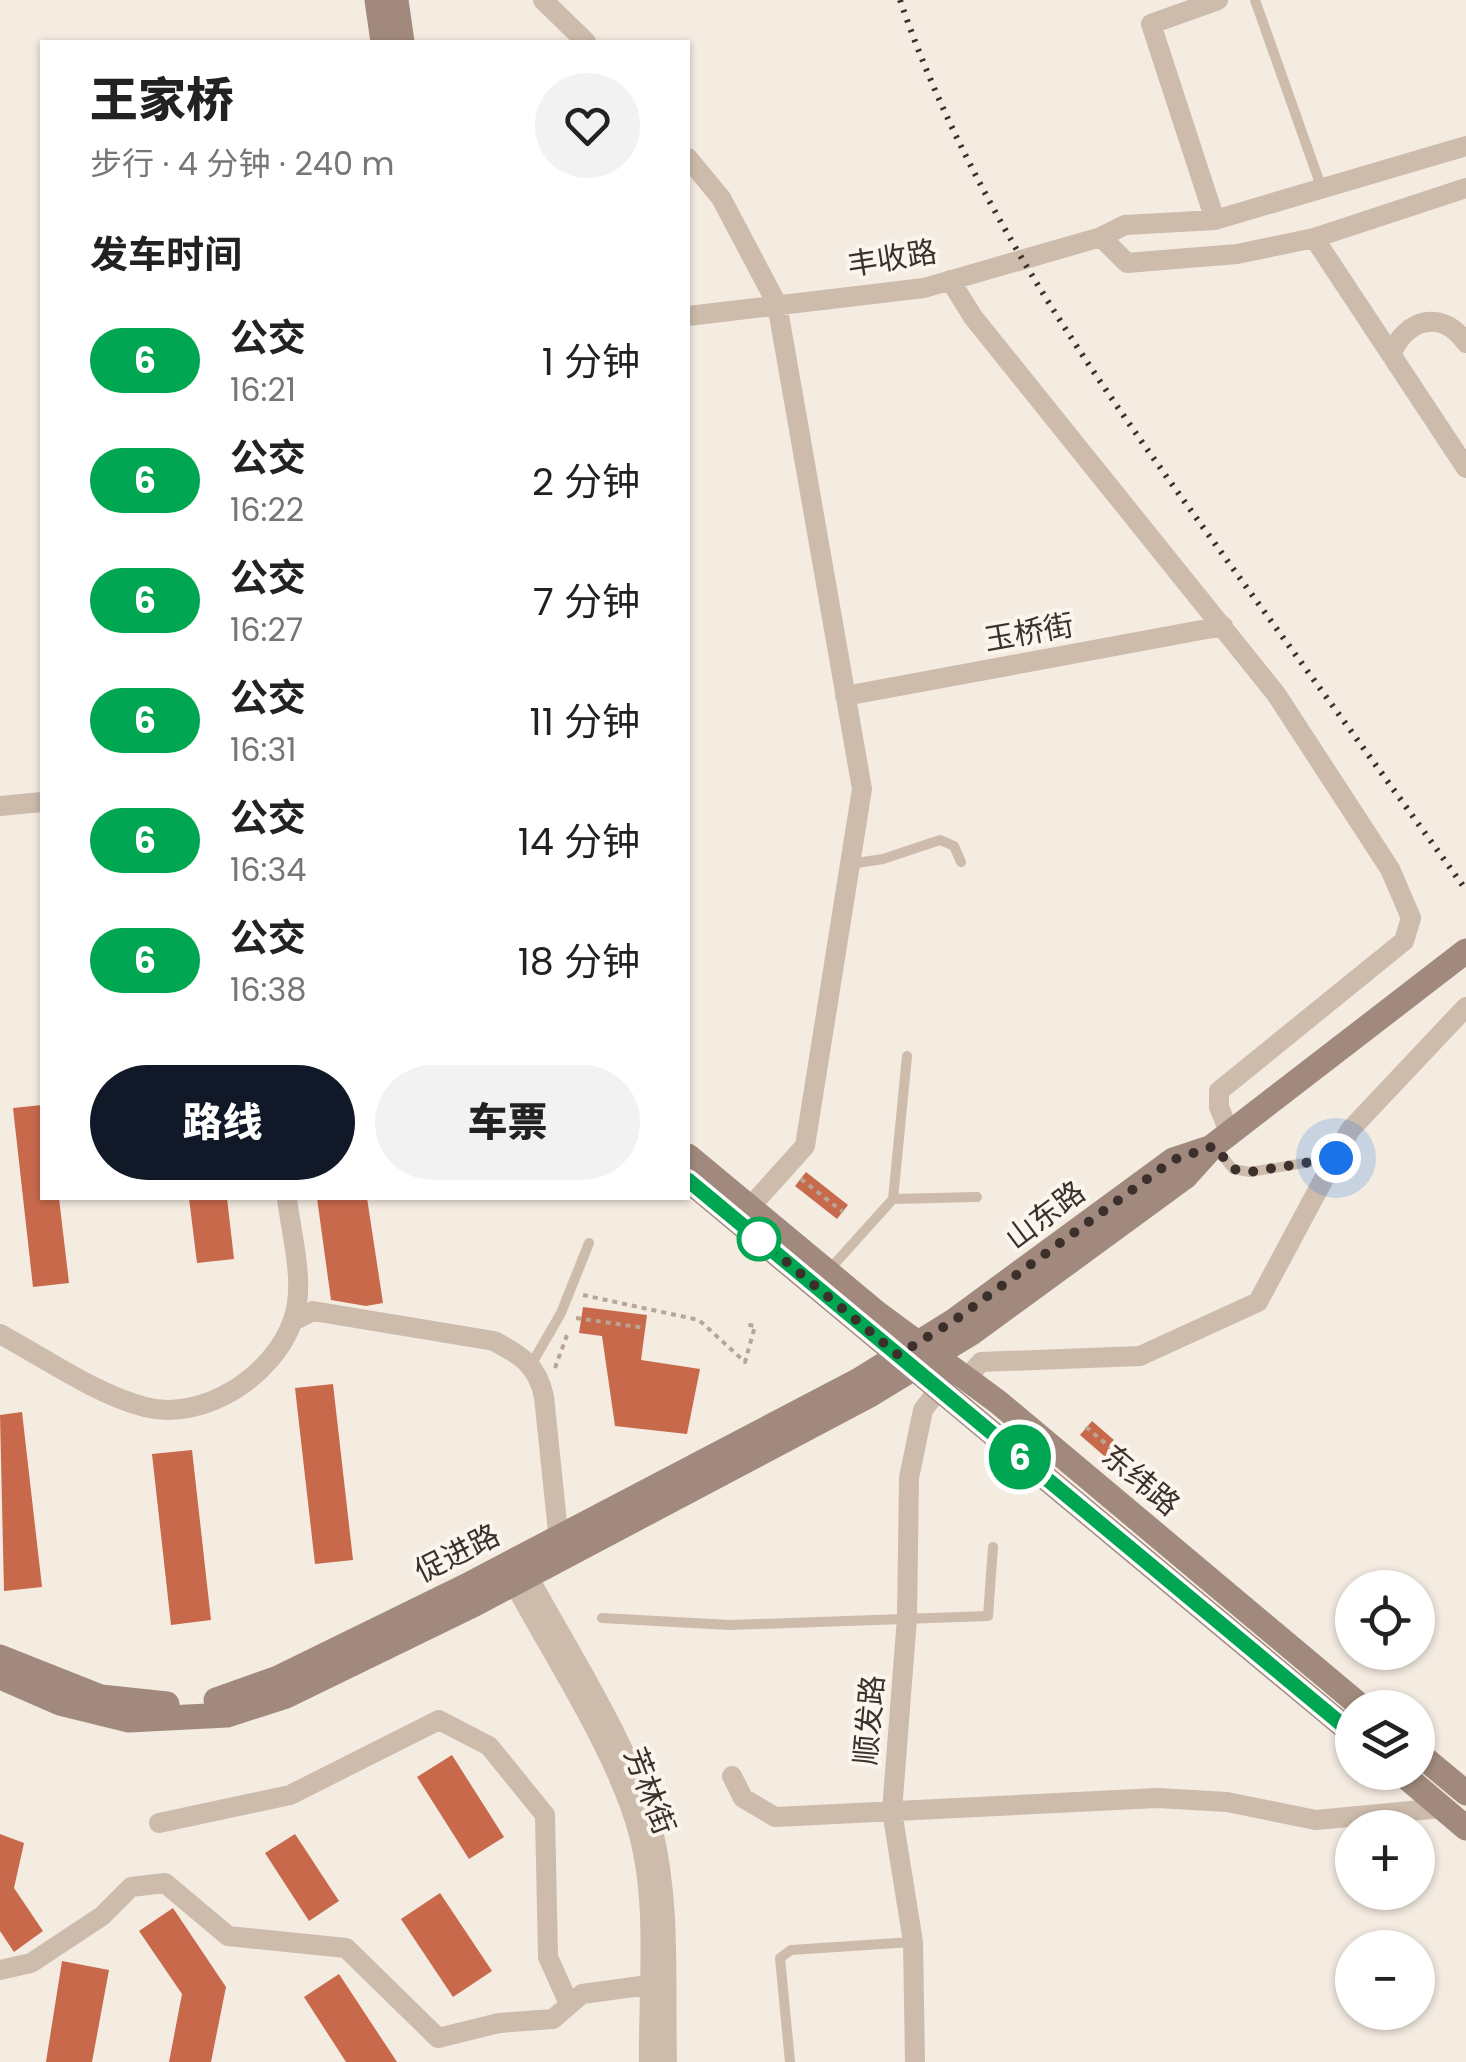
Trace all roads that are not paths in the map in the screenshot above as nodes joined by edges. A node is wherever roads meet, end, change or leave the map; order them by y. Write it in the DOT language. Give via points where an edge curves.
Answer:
graph roads {
  1 [pos="377,0"];
  2 [pos="396,0"];
  3 [pos="543,0"];
  4 [pos="1218,0"];
  5 [pos="1255,0"];
  6 [pos="383,40"];
  7 [pos="402,40"];
  8 [pos="584,40"];
  9 [pos="1466,146"];
  10 [pos="690,160"];
  11 [pos="1466,188"];
  12 [pos="1322,189"];
  13 [pos="1215,220"];
  14 [pos="1101,237"];
  15 [pos="1314,238"];
  16 [pos="950,280"];
  17 [pos="777,304"];
  18 [pos="690,316"];
  19 [pos="1466,343"];
  20 [pos="1391,355"];
  21 [pos="1466,468"];
  22 [pos="1223,626"];
  23 [pos="844,696"];
  24 [pos="40,802"];
  25 [pos="0,806"];
  26 [pos="961,862"];
  27 [pos="850,864"];
  28 [pos="1466,951"];
  29 [pos="1466,1007"];
  30 [pos="908,1056"];
  31 [pos="1222,1140"];
  32 [pos="690,1158"];
  33 [pos="1336,1158"];
  34 [pos="690,1181"];
  35 [pos="977,1197"];
  36 [pos="893,1199"];
  37 [pos="286,1200"];
  38 [pos="743,1214"];
  39 [pos="589,1243"];
  40 [pos="821,1278"];
  41 [pos="293,1321"];
  42 [pos="0,1334"];
  43 [pos="916,1356"];
  44 [pos="531,1365"];
  45 [pos="966,1379"];
  46 [pos="939,1389"];
  47 [pos="993,1547"];
  48 [pos="560,1548"];
  49 [pos="517,1574"];
  50 [pos="602,1618"];
  51 [pos="907,1618"];
  52 [pos="0,1658"];
  53 [pos="0,1677"];
  54 [pos="1342,1690"];
  55 [pos="1335,1719"];
  56 [pos="1435,1767"];
  57 [pos="732,1776"];
  58 [pos="1421,1790"];
  59 [pos="1466,1793"];
  60 [pos="1442,1808"];
  61 [pos="892,1811"];
  62 [pos="160,1822"];
  63 [pos="1466,1828"];
  64 [pos="913,1942"];
  65 [pos="0,1970"];
  66 [pos="648,1985"];
  67 [pos="570,2004"];
  68 [pos="438,2038"];
  69 [pos="436,2062"];
  70 [pos="649,2062"];
  71 [pos="667,2062"];
  72 [pos="790,2062"];
  73 [pos="916,2062"];
  1 -- 6 [label="main road"];
  2 -- 7 [label="main road"];
  3 -- 8 [label="street"];
  4 -- 13 [label="street" via="1151,24"];
  5 -- 12 [label="lane"];
  9 -- 12 [label="street, 丰收路"];
  10 -- 17 [label="street" via="721,198"];
  11 -- 15 [label="street"];
  12 -- 13 [label="street, 丰收路"];
  13 -- 14 [label="street, 丰收路" via="1125,225"];
  14 -- 15 [label="street" via="1127,263 1236,254"];
  14 -- 16 [label="street, 丰收路"];
  15 -- 20 [label="street"];
  16 -- 17 [label="street, 丰收路"];
  16 -- 22 [label="street"];
  17 -- 18 [label="street, 丰收路"];
  17 -- 23 [label="street"];
  19 -- 20 [label="street" via="1458,330 1418,322 1398,336"];
  20 -- 21 [label="street"];
  22 -- 23 [label="street, 玉桥街"];
  22 -- 31 [label="street" via="1276,694 1379,853 1411,918 1404,940 1219,1091"];
  23 -- 27 [label="street" via="862,789"];
  24 -- 25 [label="street"];
  26 -- 27 [label="lane" via="954,846 940,840"];
  27 -- 38 [label="street" via="805,1146"];
  28 -- 31 [label="main road, 山东路"];
  29 -- 33 [label="street" via="1350,1130"];
  30 -- 36 [label="lane"];
  31 -- 33 [label="lane" via="1233,1169 1250,1172"];
  31 -- 43 [label="main road, 山东路" via="1096,1244"];
  32 -- 38 [label="main road, 东纬路"];
  33 -- 45 [label="street" via="1258,1302 1140,1356 980,1362"];
  34 -- 38 [label="main road, 东纬路"];
  35 -- 36 [label="lane"];
  36 -- 40 [label="lane"];
  37 -- 41 [label="street" via="298,1293"];
  38 -- 40 [label="main road, 东纬路"];
  39 -- 44 [label="lane" via="561,1314"];
  40 -- 43 [label="main road, 东纬路"];
  41 -- 42 [label="street" via="266,1360 234,1388 201,1408 173,1410 144,1407"];
  41 -- 44 [label="street" via="312,1310 494,1341"];
  43 -- 45 [label="main road, 东纬路"];
  43 -- 46 [label="main road, 东纬路"];
  43 -- 48 [label="main road, 促进路"];
  44 -- 48 [label="street" via="544,1397"];
  45 -- 54 [label="main road, 东纬路"];
  46 -- 51 [label="street, 顺发路" via="923,1410 910,1478"];
  46 -- 55 [label="main road, 东纬路"];
  47 -- 51 [label="lane" via="988,1616"];
  48 -- 49 [label="main road, 促进路"];
  49 -- 52 [label="main road, 促进路" via="223,1698 163,1704 102,1697"];
  49 -- 53 [label="main road, 促进路" via="286,1696 227,1715 129,1720 60,1703"];
  49 -- 66 [label="street, 芳林街" via="638,1832 646,1870"];
  49 -- 71 [label="street" via="632,1772 653,1829"];
  50 -- 51 [label="lane" via="730,1625"];
  51 -- 61 [label="street, 顺发路"];
  56 -- 59 [label="main road"];
  57 -- 61 [label="street" via="743,1798 775,1816"];
  58 -- 60 [label="main road"];
  60 -- 61 [label="street" via="1316,1820 1227,1802 1158,1798"];
  60 -- 63 [label="main road"];
  61 -- 64 [label="street, 顺发路"];
  62 -- 67 [label="street" via="290,1795 439,1720 489,1746 545,1815 548,1957"];
  64 -- 72 [label="lane" via="791,1950 780,1958"];
  64 -- 73 [label="street, 顺发路"];
  65 -- 68 [label="street" via="31,1963 102,1916 131,1887 165,1883 228,1936 346,1948"];
  66 -- 67 [label="street" via="582,1994"];
  66 -- 70 [label="street, 芳林街"];
  67 -- 68 [label="street" via="553,2019"];
  68 -- 69 [label="street"];
}
